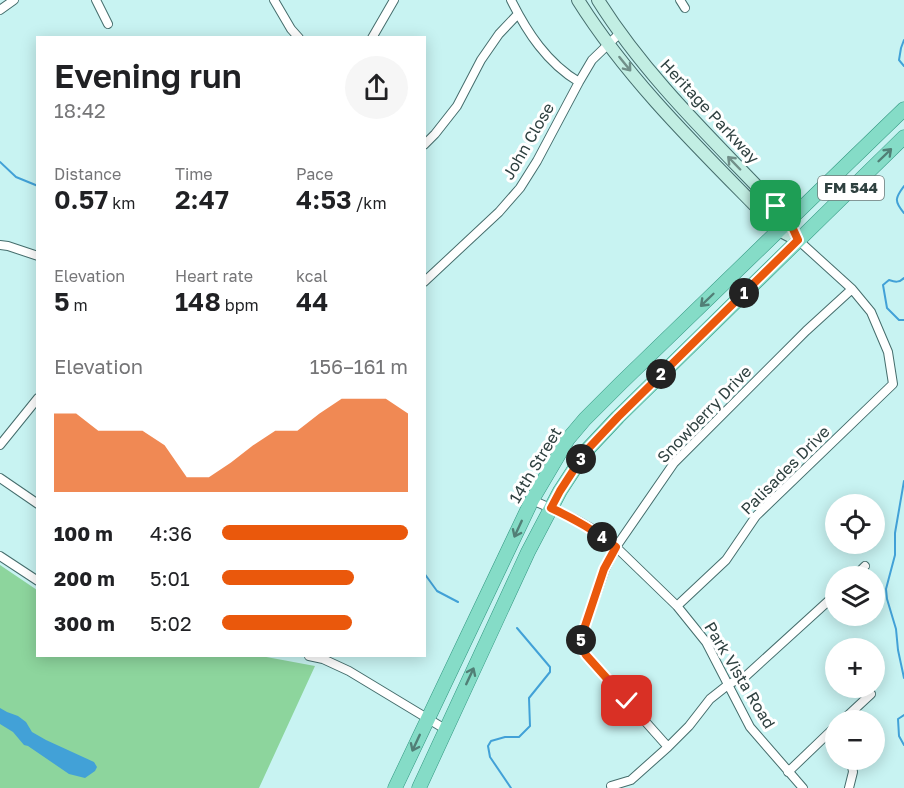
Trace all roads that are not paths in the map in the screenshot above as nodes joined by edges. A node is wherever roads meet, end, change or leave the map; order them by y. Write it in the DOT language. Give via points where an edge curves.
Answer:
graph roads {
  1 [pos="14,0"];
  2 [pos="96,0"];
  3 [pos="274,0"];
  4 [pos="394,0"];
  5 [pos="511,0"];
  6 [pos="578,0"];
  7 [pos="598,0"];
  8 [pos="680,0"];
  9 [pos="686,8"];
  10 [pos="0,10"];
  11 [pos="518,14"];
  12 [pos="108,24"];
  13 [pos="621,32"];
  14 [pos="297,36"];
  15 [pos="373,36"];
  16 [pos="608,43"];
  17 [pos="579,82"];
  18 [pos="681,108"];
  19 [pos="904,109"];
  20 [pos="671,117"];
  21 [pos="904,137"];
  22 [pos="426,143"];
  23 [pos="784,225"];
  24 [pos="798,240"];
  25 [pos="0,245"];
  26 [pos="36,255"];
  27 [pos="426,280"];
  28 [pos="852,289"];
  29 [pos="36,401"];
  30 [pos="0,446"];
  31 [pos="0,478"];
  32 [pos="532,500"];
  33 [pos="36,503"];
  34 [pos="551,508"];
  35 [pos="616,547"];
  36 [pos="0,556"];
  37 [pos="36,581"];
  38 [pos="825,604"];
  39 [pos="677,606"];
  40 [pos="312,657"];
  41 [pos="729,684"];
  42 [pos="867,698"];
  43 [pos="854,710"];
  44 [pos="428,718"];
  45 [pos="445,729"];
  46 [pos="825,737"];
  47 [pos="668,747"];
  48 [pos="853,770"];
  49 [pos="788,772"];
  50 [pos="611,786"];
  51 [pos="395,788"];
  52 [pos="419,788"];
  53 [pos="803,788"];
  54 [pos="849,788"];
  1 -- 10 [label="street"];
  2 -- 12 [label="street"];
  3 -- 14 [label="street"];
  4 -- 15 [label="street"];
  5 -- 11 [label="street"];
  6 -- 16 [label="main road, Heritage Parkway"];
  7 -- 13 [label="main road, Heritage Parkway"];
  8 -- 9 [label="street"];
  11 -- 17 [label="street" via="558,69"];
  11 -- 22 [label="street" via="499,34 457,106"];
  13 -- 16 [label="street, John Close"];
  13 -- 18 [label="main road, Heritage Parkway"];
  16 -- 17 [label="street, John Close"];
  16 -- 20 [label="main road, Heritage Parkway, one-way"];
  17 -- 27 [label="street, John Close" via="520,188"];
  18 -- 20 [label="main road"];
  23 -- 18 [label="main road, Heritage Parkway, one-way"];
  19 -- 23 [label="main road, FM 544"];
  20 -- 23 [label="main road, Heritage Parkway"];
  24 -- 21 [label="main road, FM 544, one-way"];
  23 -- 24 [label="main road, Heritage Parkway"];
  23 -- 32 [label="main road, 14th Street, one-way" via="585,419 568,439"];
  24 -- 28 [label="street"];
  24 -- 34 [label="main road" via="586,451"];
  25 -- 26 [label="street"];
  28 -- 35 [label="street, Snowberry Drive" via="674,463"];
  28 -- 39 [label="street, Palisades Drive" via="871,312 888,352 893,384 756,516 726,560"];
  29 -- 30 [label="street"];
  31 -- 33 [label="street"];
  32 -- 34 [label="street, Park Vista Road"];
  32 -- 44 [label="main road, 14th Street, one-way"];
  34 -- 35 [label="street, Park Vista Road" via="591,528"];
  45 -- 34 [label="main road, one-way"];
  35 -- 39 [label="street, Park Vista Road"];
  35 -- 47 [label="street, Snowberry Drive" via="604,569 581,646"];
  36 -- 37 [label="street"];
  38 -- 41 [label="street" via="747,675"];
  39 -- 41 [label="street, Park Vista Road" via="706,642"];
  40 -- 44 [label="street" via="341,666"];
  41 -- 47 [label="street" via="710,699"];
  41 -- 49 [label="street, Park Vista Road" via="750,727"];
  42 -- 43 [label="street"];
  44 -- 45 [label="street"];
  44 -- 51 [label="main road, 14th Street, one-way"];
  45 -- 52 [label="main road"];
  46 -- 49 [label="street"];
  47 -- 50 [label="street" via="631,780"];
  48 -- 54 [label="street"];
  49 -- 53 [label="street, Park Vista Road"];
}
